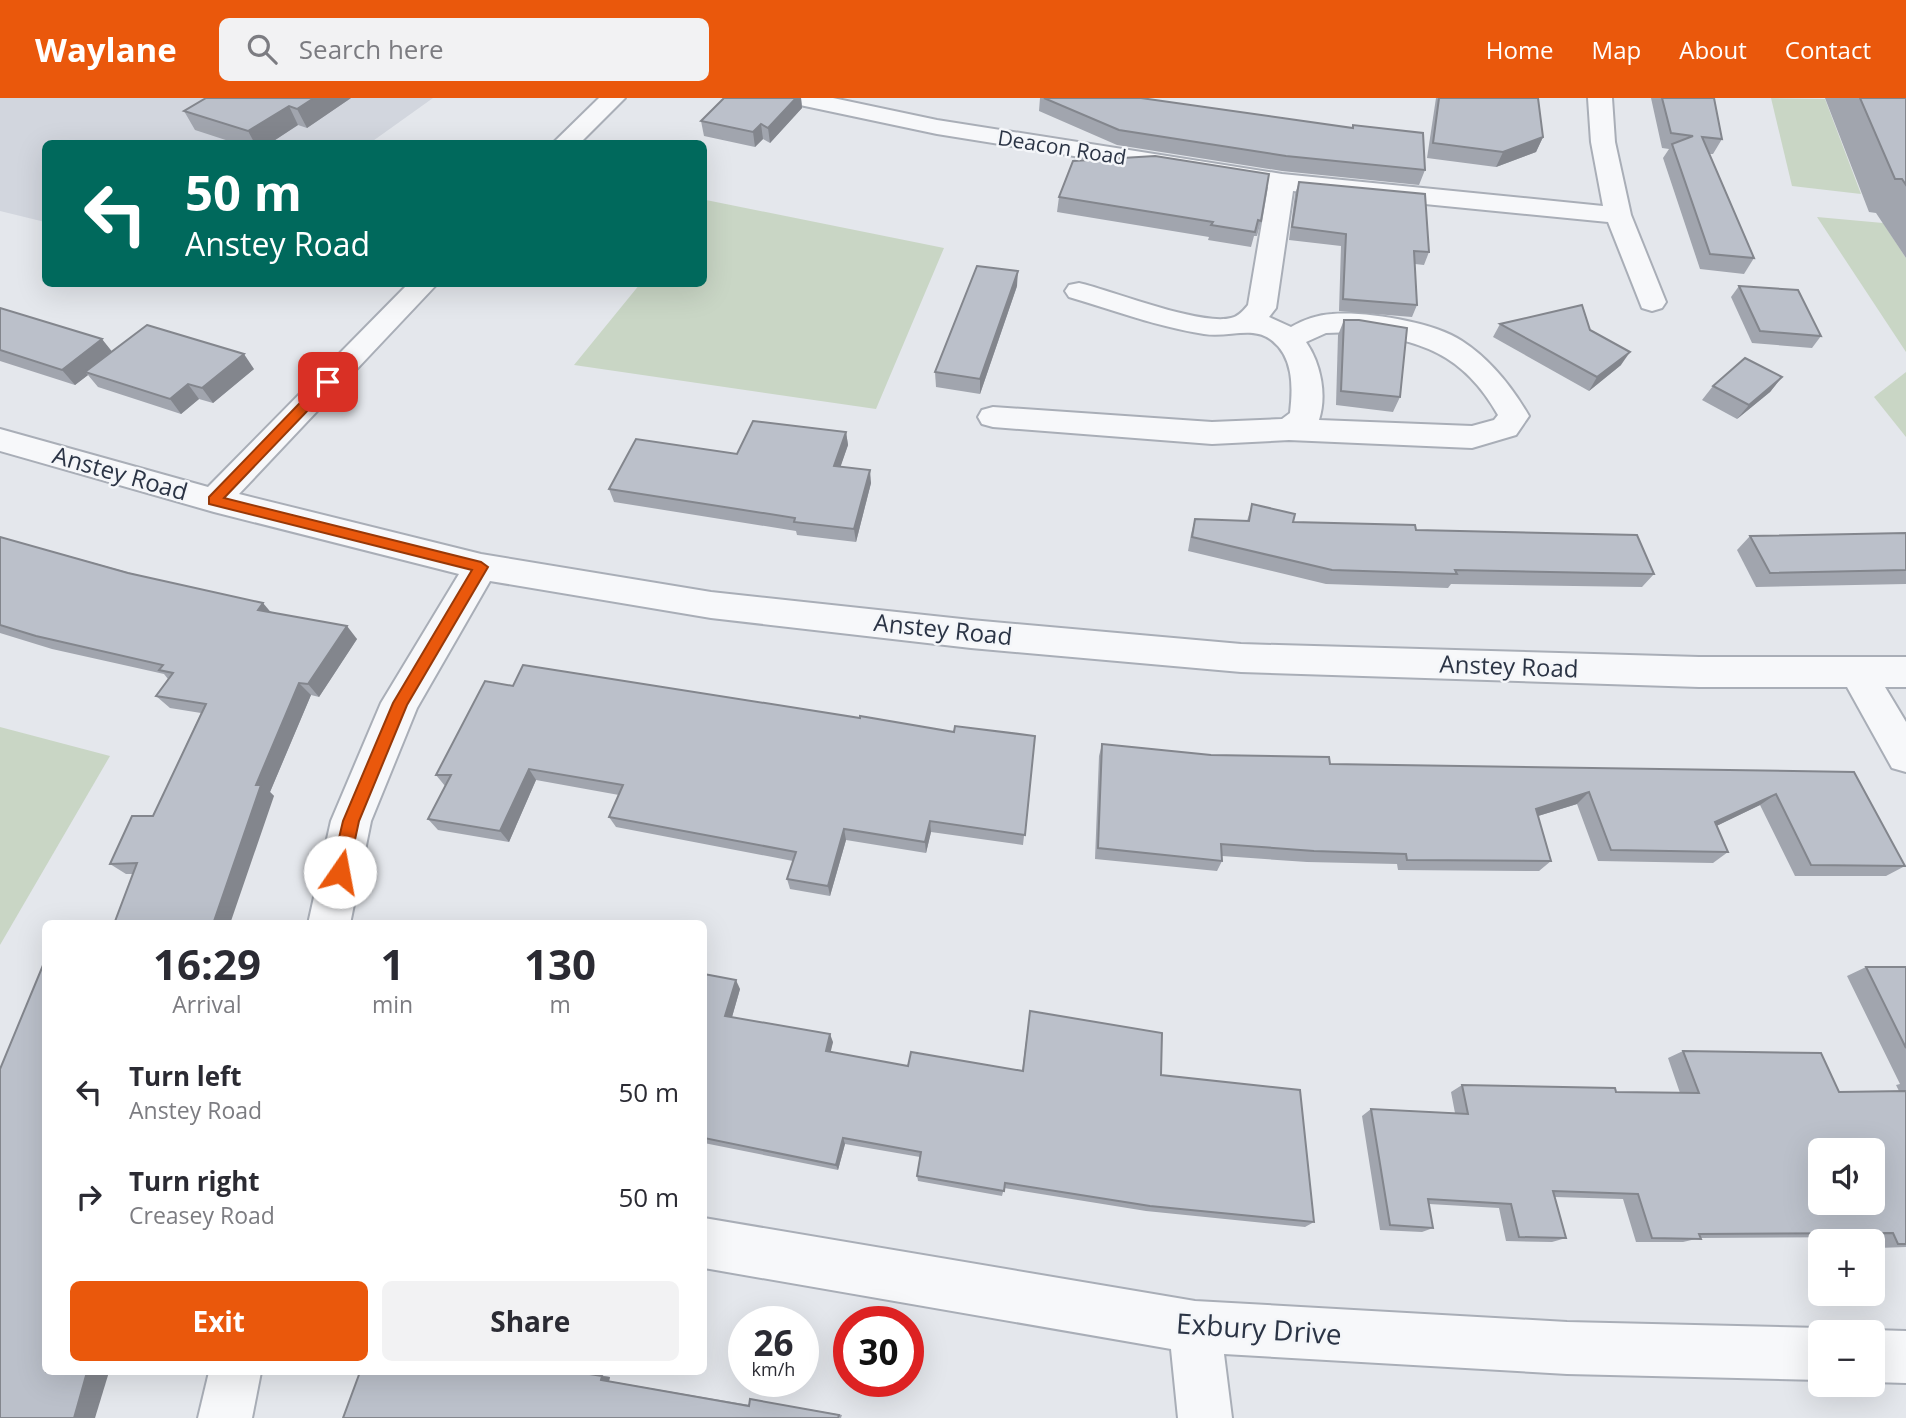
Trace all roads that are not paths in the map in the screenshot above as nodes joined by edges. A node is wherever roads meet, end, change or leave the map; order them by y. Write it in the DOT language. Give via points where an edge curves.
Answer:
graph roads {
  1 [pos="613,98"];
  2 [pos="800,98"];
  3 [pos="1600,98"];
  4 [pos="568,140"];
  5 [pos="1282,181"];
  6 [pos="1618,215"];
  7 [pos="420,287"];
  8 [pos="1079,291"];
  9 [pos="1652,302"];
  10 [pos="1250,320"];
  11 [pos="1291,339"];
  12 [pos="993,417"];
  13 [pos="1289,429"];
  14 [pos="0,440"];
  15 [pos="214,500"];
  16 [pos="481,567"];
  17 [pos="1906,672"];
  18 [pos="1858,673"];
  19 [pos="1906,756"];
  20 [pos="329,920"];
  21 [pos="707,1244"];
  22 [pos="1195,1327"];
  23 [pos="1808,1354"];
  24 [pos="1885,1356"];
  25 [pos="1906,1357"];
  26 [pos="234,1375"];
  27 [pos="225,1418"];
  28 [pos="1205,1418"];
  1 -- 4 [label="street"];
  2 -- 5 [label="street, Deacon Road" via="977,134"];
  3 -- 6 [label="street" via="1603,142"];
  5 -- 6 [label="street, Deacon Road"];
  5 -- 10 [label="street" via="1262,308"];
  6 -- 9 [label="street"];
  7 -- 15 [label="street"];
  8 -- 10 [label="street" via="1211,326 1235,327"];
  10 -- 11 [label="street" via="1274,327"];
  11 -- 13 [label="street" via="1308,389 1305,417"];
  11 -- 13 [label="street" via="1333,322 1423,334 1464,358 1506,401 1514,416 1505,428 1472,437"];
  12 -- 13 [label="street" via="1212,433"];
  14 -- 15 [label="street, Anstey Road"];
  15 -- 16 [label="street, Anstey Road"];
  16 -- 18 [label="street, Anstey Road" via="711,605 1241,658"];
  16 -- 20 [label="street" via="400,703 351,821"];
  17 -- 18 [label="street, Anstey Road"];
  18 -- 19 [label="street"];
  21 -- 22 [label="street, Exbury Drive"];
  22 -- 23 [label="street, Exbury Drive" via="1554,1348"];
  22 -- 28 [label="street"];
  24 -- 25 [label="street"];
  26 -- 27 [label="street"];
}
